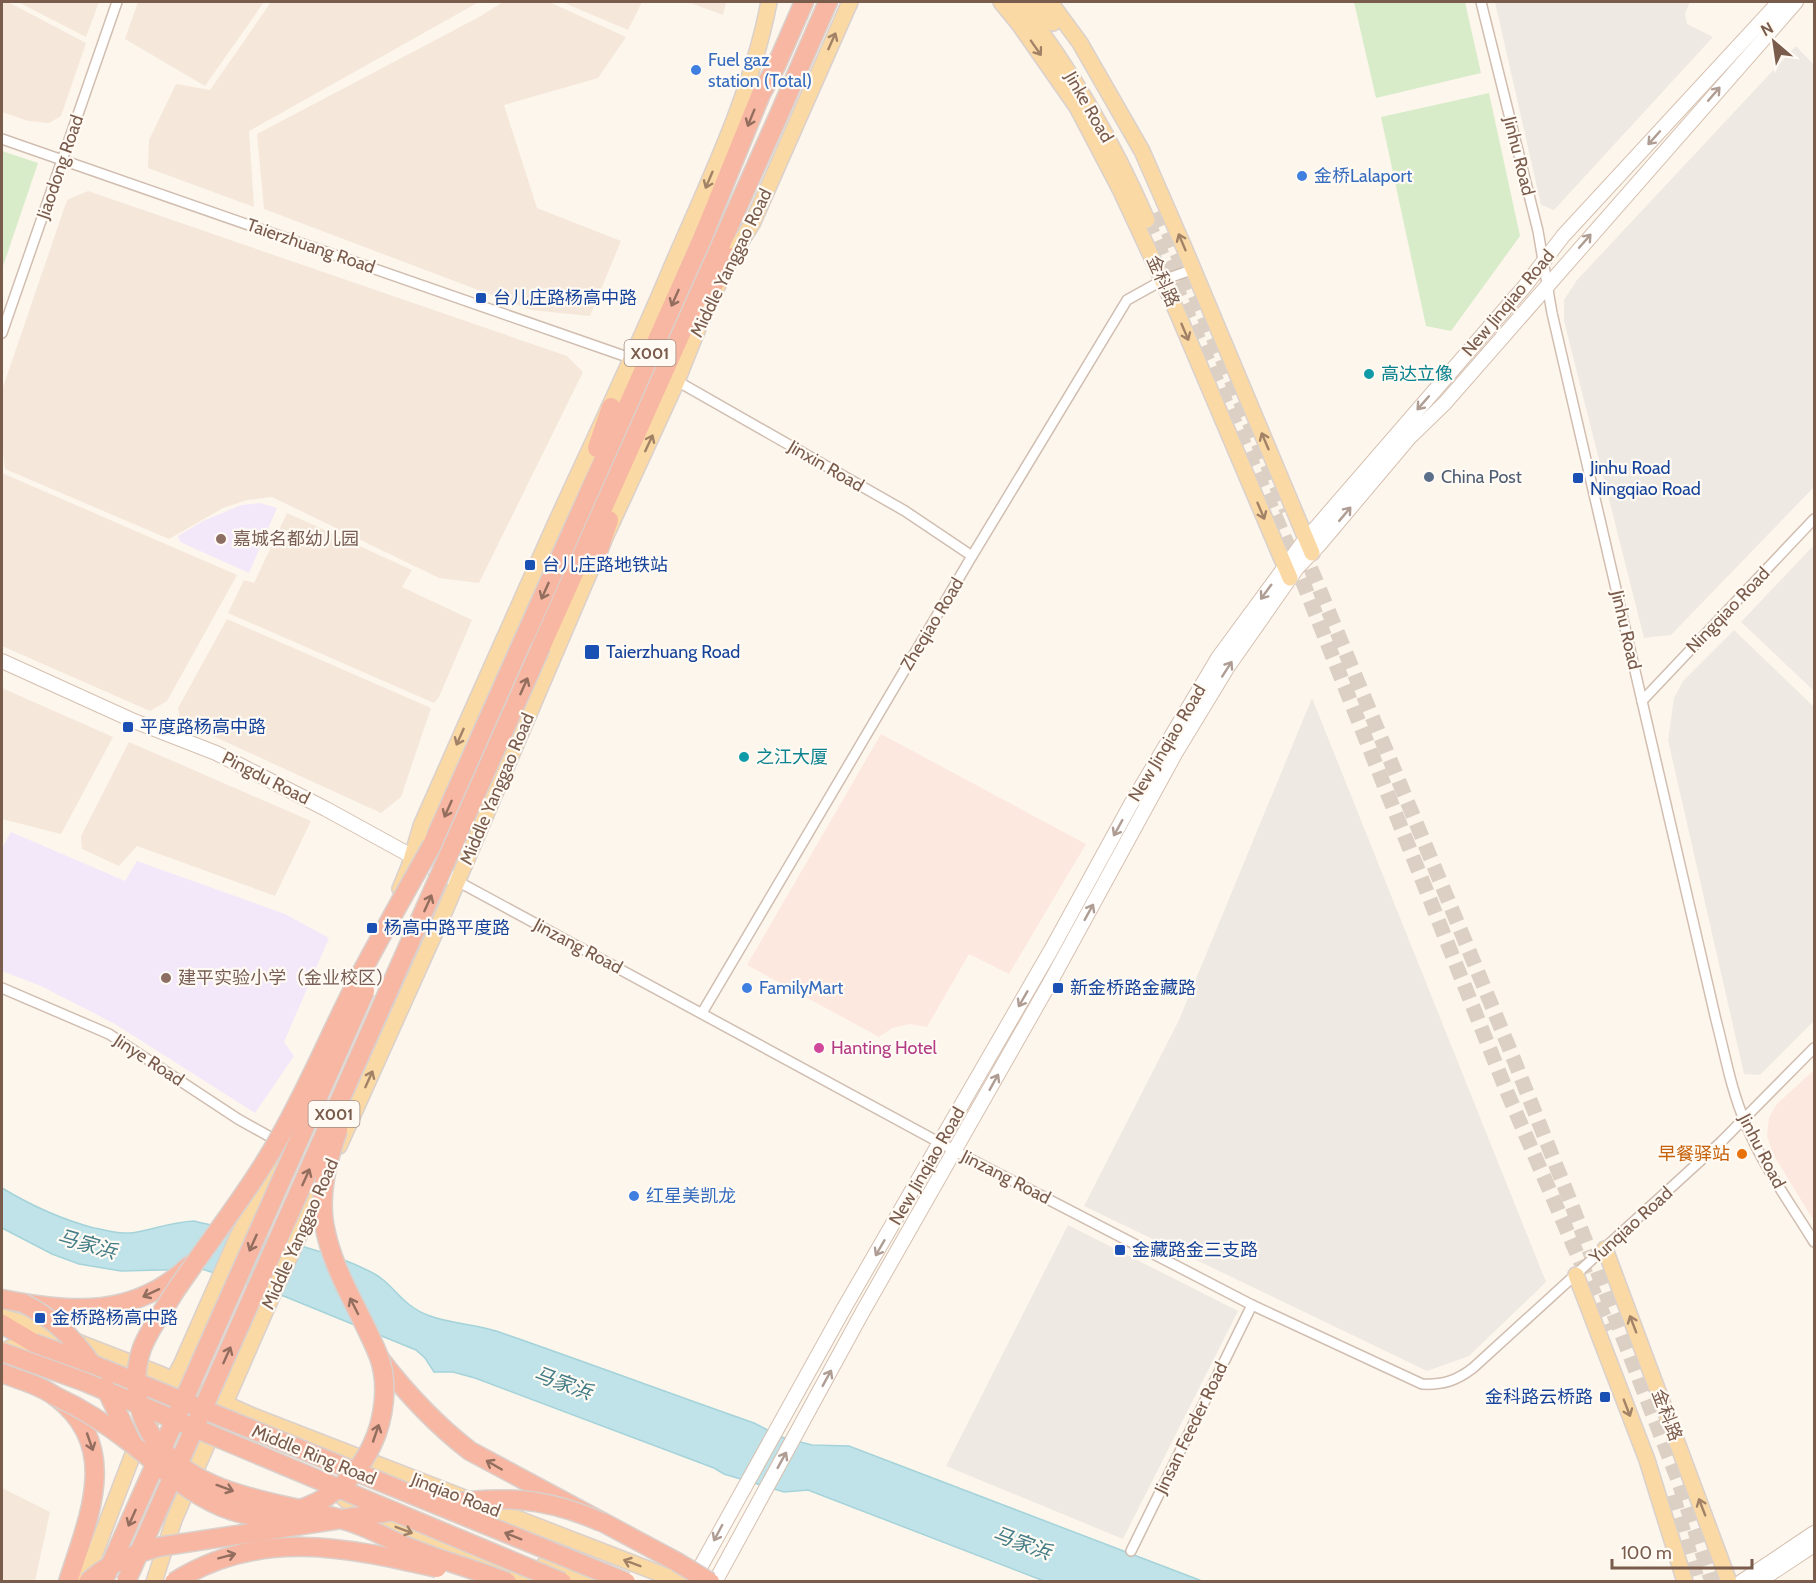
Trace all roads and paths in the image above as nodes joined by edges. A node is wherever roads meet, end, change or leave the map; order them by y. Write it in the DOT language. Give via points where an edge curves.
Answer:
graph roads {
  1 [pos="117,2"];
  2 [pos="769,2"];
  3 [pos="775,2"];
  4 [pos="802,2"];
  5 [pos="828,2"];
  6 [pos="850,2"];
  7 [pos="1001,2"];
  8 [pos="1018,2"];
  9 [pos="1036,2"];
  10 [pos="1050,2"];
  11 [pos="1481,2"];
  12 [pos="1779,2"];
  13 [pos="1796,2"];
  14 [pos="764,26"];
  15 [pos="2,139"];
  16 [pos="62,160"];
  17 [pos="731,257"];
  18 [pos="1542,263"];
  19 [pos="1194,269"];
  20 [pos="1163,280"];
  21 [pos="1547,285"];
  22 [pos="2,333"];
  23 [pos="678,339"];
  24 [pos="627,357"];
  25 [pos="677,381"];
  26 [pos="610,407"];
  27 [pos="636,433"];
  28 [pos="1815,519"];
  29 [pos="1307,538"];
  30 [pos="1312,553"];
  31 [pos="597,555"];
  32 [pos="972,556"];
  33 [pos="558,562"];
  34 [pos="1287,572"];
  35 [pos="2,661"];
  36 [pos="1642,701"];
  37 [pos="432,845"];
  38 [pos="411,855"];
  39 [pos="457,881"];
  40 [pos="414,933"];
  41 [pos="2,988"];
  42 [pos="702,1013"];
  43 [pos="1815,1048"];
  44 [pos="1744,1120"];
  45 [pos="941,1143"];
  46 [pos="288,1147"];
  47 [pos="955,1151"];
  48 [pos="1815,1242"];
  49 [pos="1605,1249"];
  50 [pos="198,1258"];
  51 [pos="1576,1275"];
  52 [pos="2,1299"];
  53 [pos="23,1303"];
  54 [pos="1252,1305"];
  55 [pos="2,1310"];
  56 [pos="2,1317"];
  57 [pos="2,1324"];
  58 [pos="25,1324"];
  59 [pos="2,1331"];
  60 [pos="34,1343"];
  61 [pos="2,1352"];
  62 [pos="380,1359"];
  63 [pos="2,1360"];
  64 [pos="2,1373"];
  65 [pos="173,1380"];
  66 [pos="1437,1385"];
  67 [pos="55,1396"];
  68 [pos="162,1401"];
  69 [pos="224,1404"];
  70 [pos="155,1415"];
  71 [pos="216,1422"];
  72 [pos="209,1440"];
  73 [pos="370,1461"];
  74 [pos="336,1491"];
  75 [pos="601,1522"];
  76 [pos="1815,1533"];
  77 [pos="1815,1545"];
  78 [pos="1131,1551"];
  79 [pos="532,1561"];
  80 [pos="68,1581"];
  81 [pos="84,1581"];
  82 [pos="88,1581"];
  83 [pos="103,1581"];
  84 [pos="126,1581"];
  85 [pos="141,1581"];
  86 [pos="154,1581"];
  87 [pos="174,1581"];
  88 [pos="495,1581"];
  89 [pos="507,1581"];
  90 [pos="540,1581"];
  91 [pos="562,1581"];
  92 [pos="586,1581"];
  93 [pos="626,1581"];
  94 [pos="634,1581"];
  95 [pos="687,1581"];
  96 [pos="692,1581"];
  97 [pos="710,1581"];
  98 [pos="715,1581"];
  99 [pos="1685,1581"];
  100 [pos="1729,1581"];
  101 [pos="1741,1581"];
  102 [pos="1758,1581"];
  1 -- 16 [label="street, Jiaodong Road"];
  2 -- 14 [label="main road, X001"];
  3 -- 14 [label="main road"];
  4 -- 33 [label="highway, Middle Yanggao Road / X001, one-way"];
  5 -- 23 [label="highway, Middle Yanggao Road / X001"];
  17 -- 6 [label="main road, Middle Yanggao Road / X001, one-way" via="752,224"];
  7 -- 20 [label="main road, 金科路, one-way" via="1077,107"];
  8 -- 9 [label="main road, Jinke Road" via="1070,72 1153,215 1127,144 1090,78"];
  19 -- 10 [label="main road, 金科路, one-way" via="1142,151 1080,43"];
  11 -- 18 [label="street, Jinhu Road" via="1538,231"];
  12 -- 18 [label="street, New Jinqiao Road, one-way"];
  21 -- 13 [label="street, New Jinqiao Road, one-way"];
  14 -- 24 [label="main road, X001, one-way" via="746,90"];
  15 -- 16 [label="street, Taierzhuang Road"];
  16 -- 22 [label="street, Jiaodong Road"];
  16 -- 24 [label="street, Taierzhuang Road"];
  17 -- 23 [label="highway"];
  17 -- 25 [label="main road, Middle Yanggao Road / X001"];
  18 -- 21 [label="street, Jinhu Road"];
  18 -- 29 [label="street, New Jinqiao Road, one-way"];
  19 -- 20 [label="street, Zheqiao Road"];
  29 -- 19 [label="main road, 金科路, one-way"];
  20 -- 32 [label="street, Zheqiao Road" via="1127,300"];
  20 -- 34 [label="main road, 金科路, one-way"];
  30 -- 21 [label="street, New Jinqiao Road, one-way"];
  21 -- 36 [label="street, Jinhu Road"];
  23 -- 27 [label="highway, Middle Yanggao Road / X001"];
  24 -- 26 [label="main road, X001"];
  31 -- 25 [label="main road, Middle Yanggao Road / X001, one-way"];
  25 -- 32 [label="street, Jinxin Road" via="905,511"];
  26 -- 33 [label="highway"];
  26 -- 38 [label="main road, X001, one-way"];
  27 -- 31 [label="highway"];
  40 -- 27 [label="highway, Middle Yanggao Road / X001, one-way, bridge"];
  28 -- 36 [label="street, Ningqiao Road"];
  29 -- 30 [label="main road, 金科路"];
  29 -- 34 [label="street, New Jinqiao Road"];
  30 -- 34 [label="street, New Jinqiao Road"];
  31 -- 39 [label="main road, Middle Yanggao Road / X001"];
  32 -- 42 [label="street, Zheqiao Road"];
  33 -- 37 [label="highway, Middle Yanggao Road / X001, one-way"];
  34 -- 45 [label="street, New Jinqiao Road, one-way" via="1218,658 1131,804"];
  47 -- 34 [label="street, New Jinqiao Road, one-way" via="1176,752"];
  35 -- 38 [label="street, Pingdu Road" via="216,753"];
  36 -- 44 [label="street, Jinhu Road" via="1716,1020"];
  37 -- 50 [label="highway, bridge" via="358,980 285,1128"];
  37 -- 83 [label="highway, Middle Yanggao Road / X001, one-way, bridge"];
  38 -- 39 [label="street, Pingdu Road"];
  38 -- 46 [label="main road, X001" via="382,933"];
  39 -- 42 [label="street, Jinzang Road"];
  69 -- 39 [label="main road, Middle Yanggao Road / X001, one-way, bridge"];
  62 -- 40 [label="highway, one-way, bridge" via="328,1244 323,1194 347,1100"];
  84 -- 40 [label="highway, Middle Yanggao Road / X001, one-way, bridge"];
  41 -- 46 [label="street, Jinye Road" via="109,1034 238,1119"];
  42 -- 45 [label="street, Jinzang Road"];
  43 -- 44 [label="street, Yunqiao Road"];
  44 -- 48 [label="street, Jinhu Road" via="1760,1156"];
  44 -- 49 [label="street, Yunqiao Road"];
  45 -- 47 [label="street, Jinzang Road"];
  45 -- 96 [label="street, New Jinqiao Road, one-way"];
  46 -- 65 [label="main road, X001" via="249,1215"];
  47 -- 54 [label="street, Jinzang Road"];
  98 -- 47 [label="street, New Jinqiao Road, one-way"];
  49 -- 51 [label="street, Yunqiao Road"];
  100 -- 49 [label="main road, 金科路, one-way"];
  50 -- 53 [label="highway, one-way, bridge" via="160,1288 112,1307 57,1308"];
  50 -- 89 [label="highway, one-way, bridge" via="152,1328 136,1377 147,1430 162,1449 180,1466 224,1488 348,1521 416,1550"];
  51 -- 66 [label="street, Yunqiao Road" via="1473,1368 1461,1377"];
  51 -- 99 [label="main road, 金科路, one-way" via="1647,1460"];
  52 -- 53 [label="highway"];
  53 -- 85 [label="highway, bridge" via="52,1320 89,1360 130,1436 151,1505 151,1533"];
  54 -- 66 [label="street, Jinzang Road" via="1409,1379"];
  54 -- 78 [label="street, Jinsan Feeder Road"];
  55 -- 58 [label="main road, Jinqiao Road"];
  56 -- 58 [label="main road, Jinqiao Road"];
  57 -- 60 [label="highway"];
  58 -- 65 [label="main road, Jinqiao Road"];
  59 -- 60 [label="highway, Middle Ring Road"];
  93 -- 60 [label="highway, Middle Ring Road, one-way, bridge"];
  61 -- 68 [label="main road" via="23,1348"];
  61 -- 91 [label="highway, Middle Ring Road, bridge" via="85,1382"];
  67 -- 62 [label="highway, one-way, bridge" via="90,1414 212,1503 261,1516 284,1514 311,1506 339,1489 363,1464 378,1433 383,1411"];
  75 -- 62 [label="highway, one-way, bridge" via="470,1451 416,1404"];
  63 -- 70 [label="main road, Jinqiao Road"];
  64 -- 67 [label="highway"];
  65 -- 68 [label="main road, X001"];
  65 -- 69 [label="main road, Jinqiao Road"];
  67 -- 80 [label="highway, one-way, bridge" via="85,1429 95,1466 92,1507"];
  68 -- 69 [label="main road" via="207,1410"];
  68 -- 70 [label="main road, X001"];
  69 -- 71 [label="main road, Middle Yanggao Road"];
  69 -- 73 [label="main road, Jinqiao Road"];
  70 -- 71 [label="main road" via="170,1410"];
  70 -- 72 [label="main road, Jinqiao Road"];
  70 -- 81 [label="main road, X001" via="133,1454"];
  71 -- 72 [label="main road, Middle Yanggao Road"];
  71 -- 73 [label="main road" via="330,1465 346,1467"];
  72 -- 74 [label="main road, Jinqiao Road"];
  72 -- 86 [label="main road, Middle Yanggao Road" via="174,1520"];
  95 -- 73 [label="main road, Jinqiao Road, one-way"];
  74 -- 79 [label="main road, Jinqiao Road" via="383,1504"];
  74 -- 90 [label="main road, Jinqiao Road, one-way" via="370,1516"];
  75 -- 82 [label="highway, bridge" via="556,1504 504,1498 468,1500 158,1547 111,1565"];
  75 -- 97 [label="highway, bridge"];
  76 -- 101 [label="street"];
  77 -- 102 [label="street"];
  79 -- 92 [label="main road, Jinqiao Road"];
  79 -- 94 [label="main road" via="572,1558"];
  87 -- 88 [label="highway, one-way, bridge" via="216,1559 243,1552 319,1546"];
}
